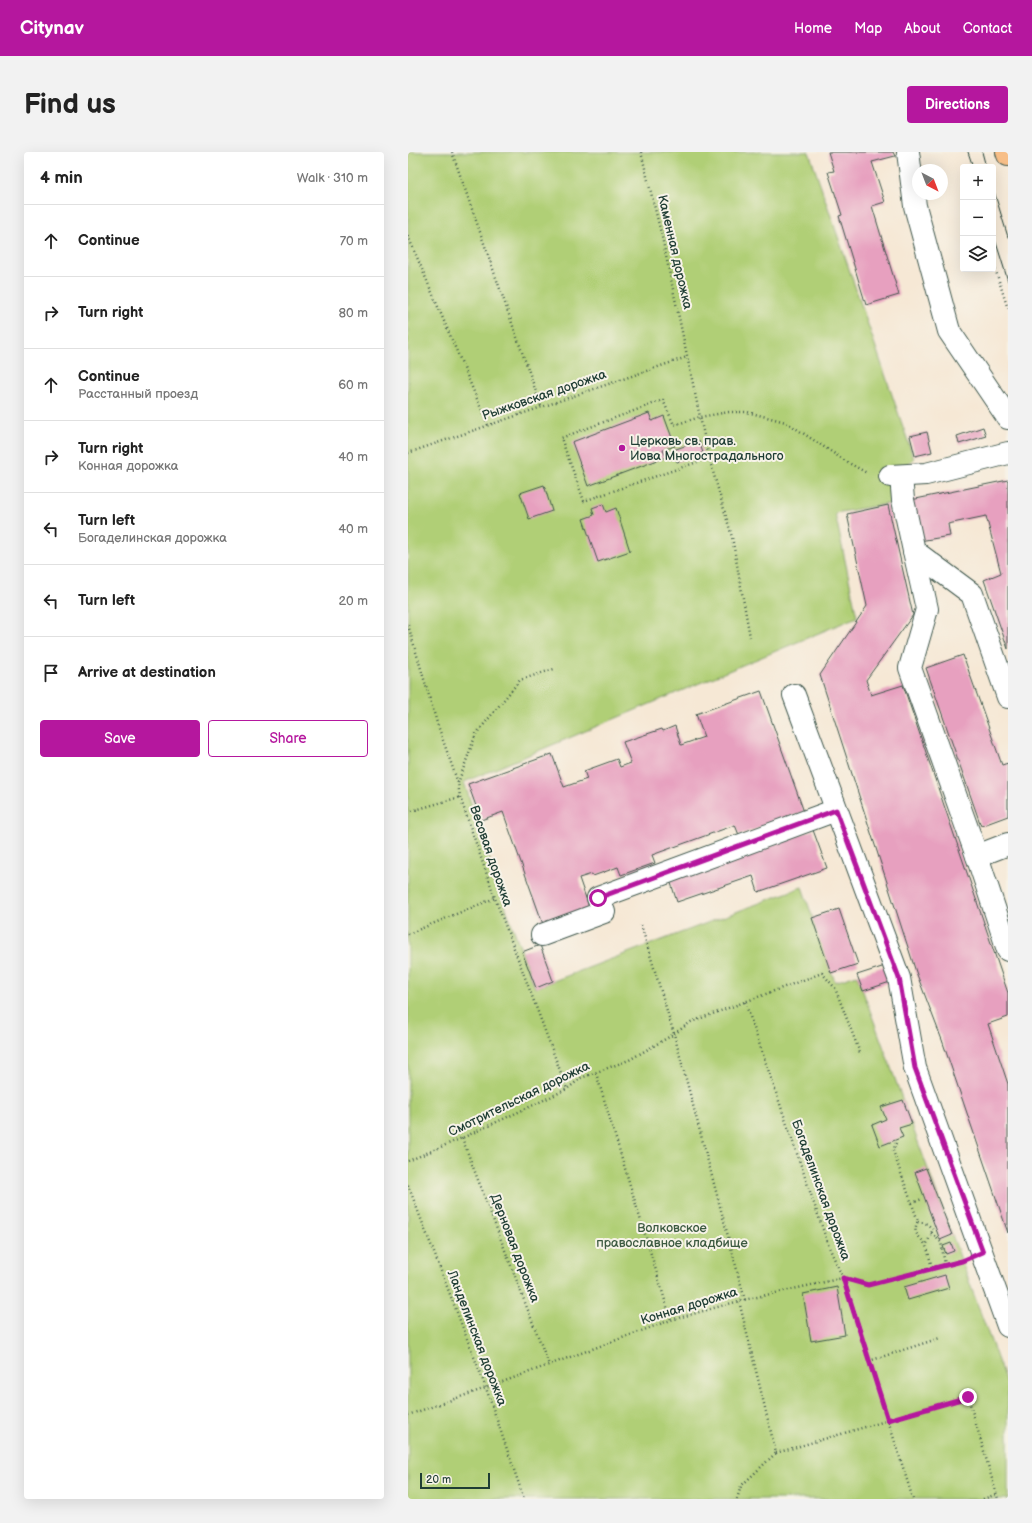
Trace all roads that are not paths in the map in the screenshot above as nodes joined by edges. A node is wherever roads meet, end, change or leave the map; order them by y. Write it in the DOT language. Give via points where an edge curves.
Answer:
graph roads {
  1 [pos="908,152"];
  2 [pos="1007,152"];
  3 [pos="1008,155"];
  4 [pos="1008,418"];
  5 [pos="1008,453"];
  6 [pos="914,550"];
  7 [pos="794,694"];
  8 [pos="1008,697"];
  9 [pos="836,810"];
  10 [pos="1008,844"];
  11 [pos="977,856"];
  12 [pos="542,936"];
  13 [pos="1008,950"];
  14 [pos="1008,1326"];
  1 -- 4 [label="street" via="915,206 949,331"];
  2 -- 3 [label="main road"];
  5 -- 6 [label="street" via="926,474 895,476"];
  6 -- 8 [label="street" via="972,594"];
  6 -- 11 [label="street" via="927,609 910,668"];
  7 -- 9 [label="street"];
  9 -- 12 [label="street" via="598,898 604,912"];
  9 -- 14 [label="street" via="899,978 915,1068"];
  10 -- 11 [label="street"];
  11 -- 13 [label="street"];
}
